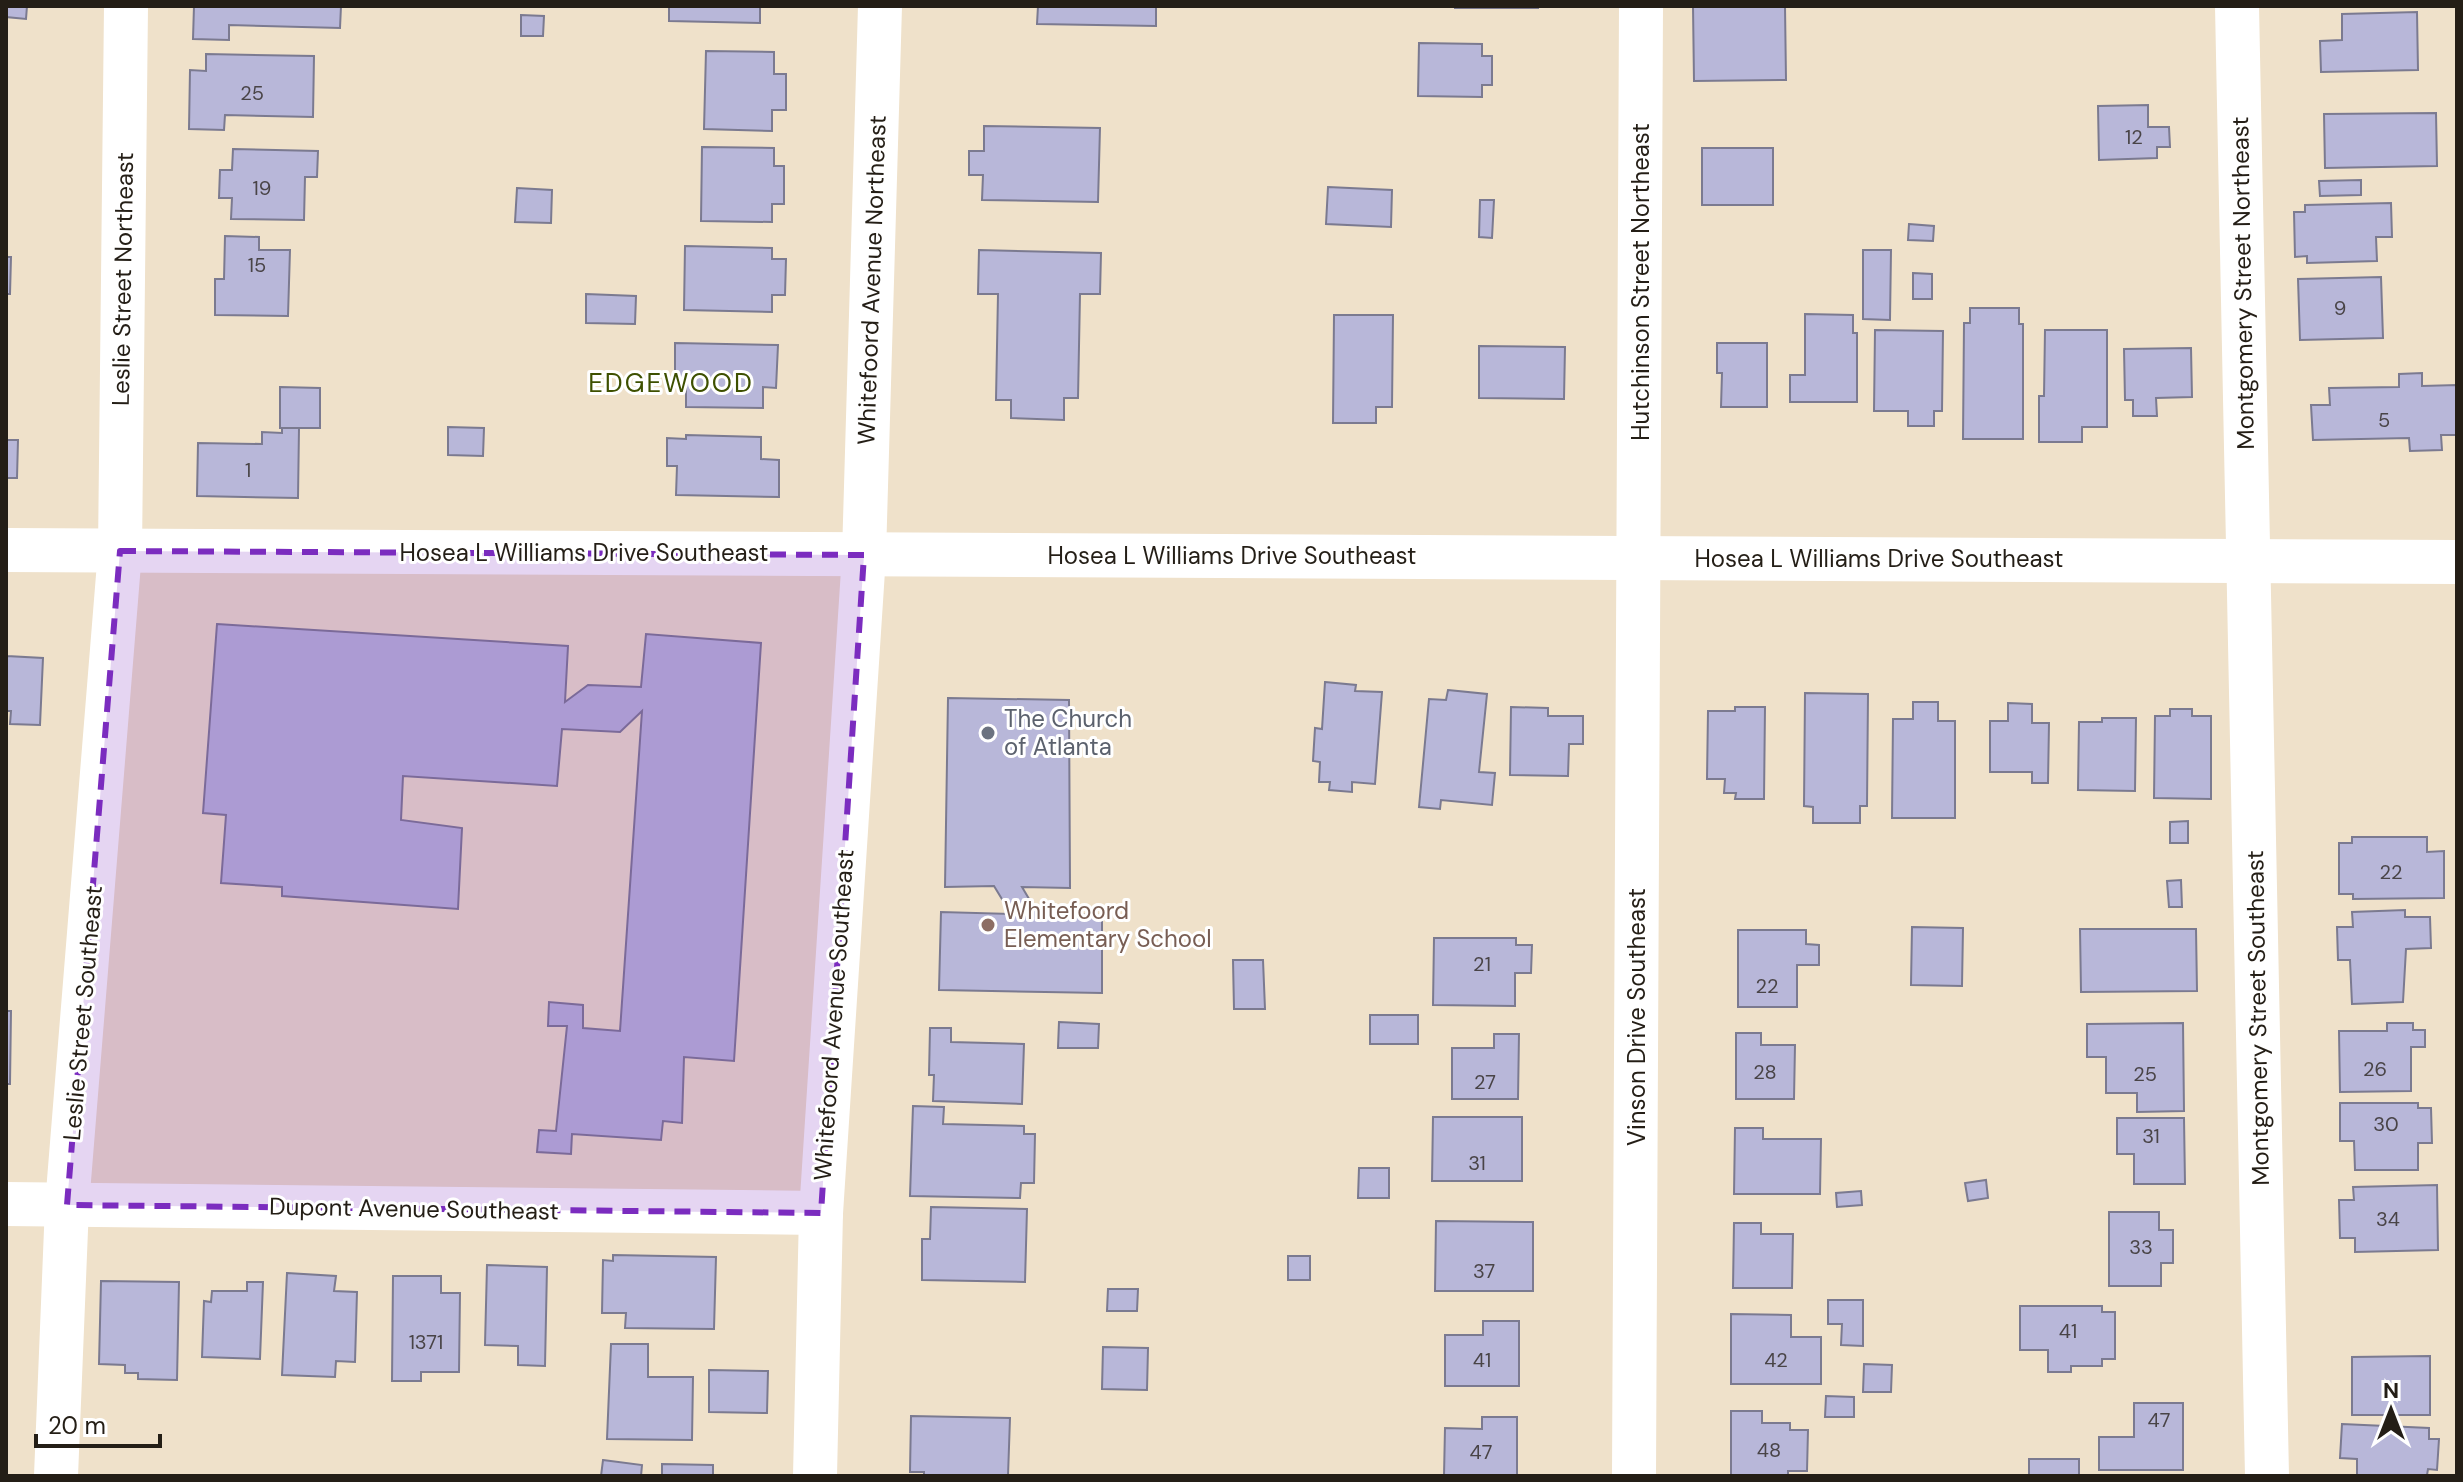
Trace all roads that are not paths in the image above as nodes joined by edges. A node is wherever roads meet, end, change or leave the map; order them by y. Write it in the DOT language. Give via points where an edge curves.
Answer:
graph roads {
  1 [pos="126,6"];
  2 [pos="880,6"];
  3 [pos="1641,6"];
  4 [pos="2237,6"];
  5 [pos="6,550"];
  6 [pos="120,551"];
  7 [pos="864,555"];
  8 [pos="1641,558"];
  9 [pos="2248,561"];
  10 [pos="2457,562"];
  11 [pos="6,1204"];
  12 [pos="67,1205"];
  13 [pos="821,1213"];
  14 [pos="56,1476"];
  15 [pos="815,1476"];
  16 [pos="1634,1476"];
  17 [pos="2267,1476"];
  1 -- 6 [label="street, Leslie Street Northeast"];
  2 -- 7 [label="street, Whitefoord Avenue Northeast"];
  3 -- 8 [label="street, Hutchinson Street Northeast"];
  4 -- 9 [label="street, Montgomery Street Northeast"];
  5 -- 6 [label="street, Hosea L Williams Drive Southeast"];
  6 -- 7 [label="street, Hosea L Williams Drive Southeast"];
  6 -- 12 [label="street, Leslie Street Southeast"];
  7 -- 8 [label="street, Hosea L Williams Drive Southeast"];
  7 -- 13 [label="street, Whitefoord Avenue Southeast"];
  8 -- 9 [label="street, Hosea L Williams Drive Southeast"];
  8 -- 16 [label="street, Vinson Drive Southeast"];
  9 -- 10 [label="street, Hosea L Williams Drive Southeast"];
  9 -- 17 [label="street, Montgomery Street Southeast"];
  11 -- 12 [label="street, Dupont Avenue Southeast"];
  12 -- 13 [label="street, Dupont Avenue Southeast"];
  12 -- 14 [label="street, Leslie Street Southeast"];
  13 -- 15 [label="street, Whitefoord Avenue Southeast"];
}
